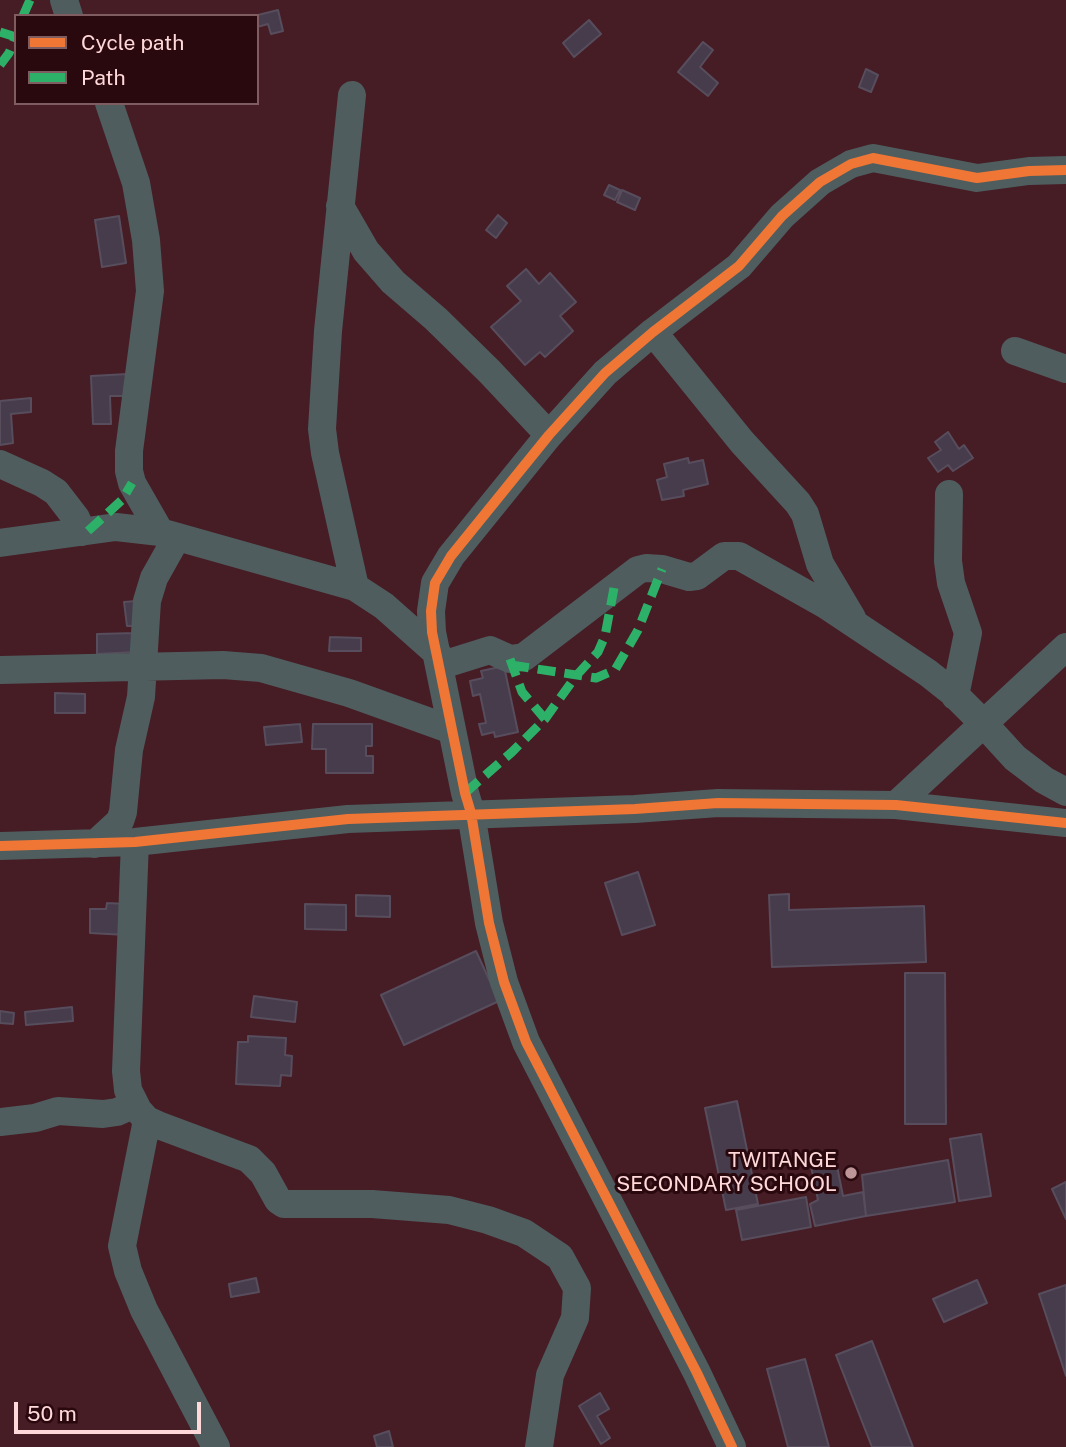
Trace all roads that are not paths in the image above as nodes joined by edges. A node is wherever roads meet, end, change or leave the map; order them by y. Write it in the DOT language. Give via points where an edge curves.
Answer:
graph roads {
  1 [pos="352,95"];
  2 [pos="109,105"];
  3 [pos="1066,170"];
  4 [pos="341,206"];
  5 [pos="653,332"];
  6 [pos="1015,351"];
  7 [pos="1066,369"];
  8 [pos="549,435"];
  9 [pos="0,464"];
  10 [pos="949,494"];
  11 [pos="82,532"];
  12 [pos="169,534"];
  13 [pos="0,543"];
  14 [pos="355,587"];
  15 [pos="857,626"];
  16 [pos="1066,647"];
  17 [pos="438,660"];
  18 [pos="144,668"];
  19 [pos="0,670"];
  20 [pos="956,696"];
  21 [pos="983,723"];
  22 [pos="452,730"];
  23 [pos="1066,792"];
  24 [pos="896,805"];
  25 [pos="471,813"];
  26 [pos="1066,823"];
  27 [pos="135,842"];
  28 [pos="95,844"];
  29 [pos="0,846"];
  30 [pos="141,1112"];
  31 [pos="0,1122"];
  32 [pos="216,1447"];
  33 [pos="539,1447"];
  34 [pos="732,1447"];
  1 -- 4 [label="street"];
  2 -- 12 [label="street" via="136,183 150,290 129,471 132,483"];
  3 -- 5 [label="street" via="976,178 873,158 851,164 820,182 782,216 739,266"];
  4 -- 8 [label="street" via="366,251 393,282 436,319"];
  4 -- 14 [label="street" via="322,429"];
  5 -- 8 [label="street" via="605,373"];
  5 -- 15 [label="street" via="798,503 820,564"];
  6 -- 7 [label="street"];
  8 -- 17 [label="street" via="451,556 435,583 431,611"];
  9 -- 11 [label="street" via="56,492"];
  10 -- 20 [label="street" via="951,583 968,633"];
  11 -- 12 [label="street" via="116,527"];
  11 -- 13 [label="street"];
  12 -- 14 [label="street"];
  12 -- 18 [label="street" via="150,590"];
  14 -- 17 [label="street" via="384,606"];
  15 -- 17 [label="street" via="748,560 731,555 719,558 697,576 638,570 519,659 490,650"];
  15 -- 20 [label="street"];
  16 -- 21 [label="street"];
  17 -- 22 [label="street"];
  18 -- 19 [label="street"];
  18 -- 22 [label="street" via="261,668"];
  18 -- 28 [label="street" via="123,812 112,830"];
  20 -- 21 [label="street"];
  21 -- 23 [label="street" via="1014,758"];
  21 -- 24 [label="street"];
  22 -- 25 [label="street"];
  24 -- 25 [label="street" via="718,803"];
  24 -- 26 [label="street"];
  25 -- 27 [label="street" via="310,822"];
  25 -- 34 [label="street" via="489,923 526,1042"];
  27 -- 28 [label="street"];
  27 -- 30 [label="street" via="126,1071 128,1090"];
  28 -- 29 [label="street"];
  30 -- 31 [label="street" via="58,1111"];
  30 -- 32 [label="street" via="122,1246 144,1310"];
  30 -- 33 [label="street" via="249,1159 284,1204 449,1210 524,1233 560,1257 577,1288 575,1318 550,1375"];
}
